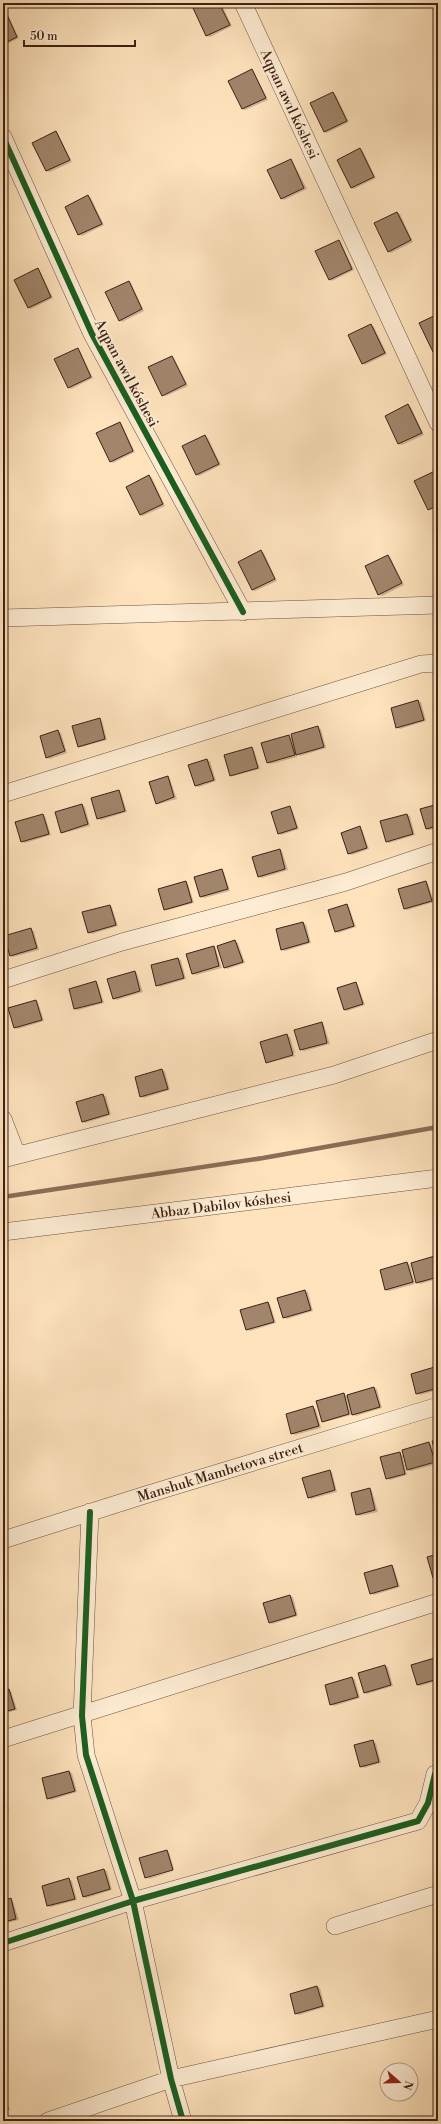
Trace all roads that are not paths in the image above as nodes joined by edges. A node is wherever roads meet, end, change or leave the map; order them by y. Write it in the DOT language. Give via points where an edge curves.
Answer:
graph roads {
  1 [pos="243,3"];
  2 [pos="3,138"];
  3 [pos="438,423"];
  4 [pos="438,605"];
  5 [pos="243,612"];
  6 [pos="3,618"];
  7 [pos="438,663"];
  8 [pos="3,794"];
  9 [pos="438,851"];
  10 [pos="3,980"];
  11 [pos="438,1040"];
  12 [pos="3,1119"];
  13 [pos="10,1157"];
  14 [pos="438,1178"];
  15 [pos="3,1232"];
  16 [pos="438,1406"];
  17 [pos="90,1512"];
  18 [pos="3,1540"];
  19 [pos="438,1602"];
  20 [pos="82,1716"];
  21 [pos="3,1740"];
  22 [pos="438,1773"];
  23 [pos="438,1894"];
  24 [pos="133,1901"];
  25 [pos="335,1926"];
  26 [pos="3,1943"];
  27 [pos="438,2019"];
  28 [pos="171,2079"];
  29 [pos="48,2121"];
  30 [pos="183,2121"];
  1 -- 3 [label="street, Aqpan awıl kóshesi"];
  2 -- 5 [label="street, Aqpan awıl kóshesi" via="92,334"];
  4 -- 5 [label="street"];
  5 -- 6 [label="street"];
  7 -- 8 [label="street" via="420,664"];
  9 -- 10 [label="street" via="346,882 122,942"];
  11 -- 13 [label="street" via="334,1075"];
  12 -- 13 [label="street"];
  14 -- 15 [label="street, Abbaz Dabilov kóshesi"];
  16 -- 17 [label="street, Manshuk Mambetova street"];
  17 -- 18 [label="street, Manshuk Mambetova street"];
  17 -- 20 [label="street"];
  19 -- 20 [label="street"];
  20 -- 21 [label="street"];
  20 -- 24 [label="street" via="86,1755"];
  22 -- 24 [label="street" via="435,1774 428,1804 418,1821"];
  23 -- 25 [label="street"];
  24 -- 26 [label="street"];
  24 -- 28 [label="street"];
  27 -- 28 [label="street"];
  28 -- 29 [label="street"];
  28 -- 30 [label="street"];
}
